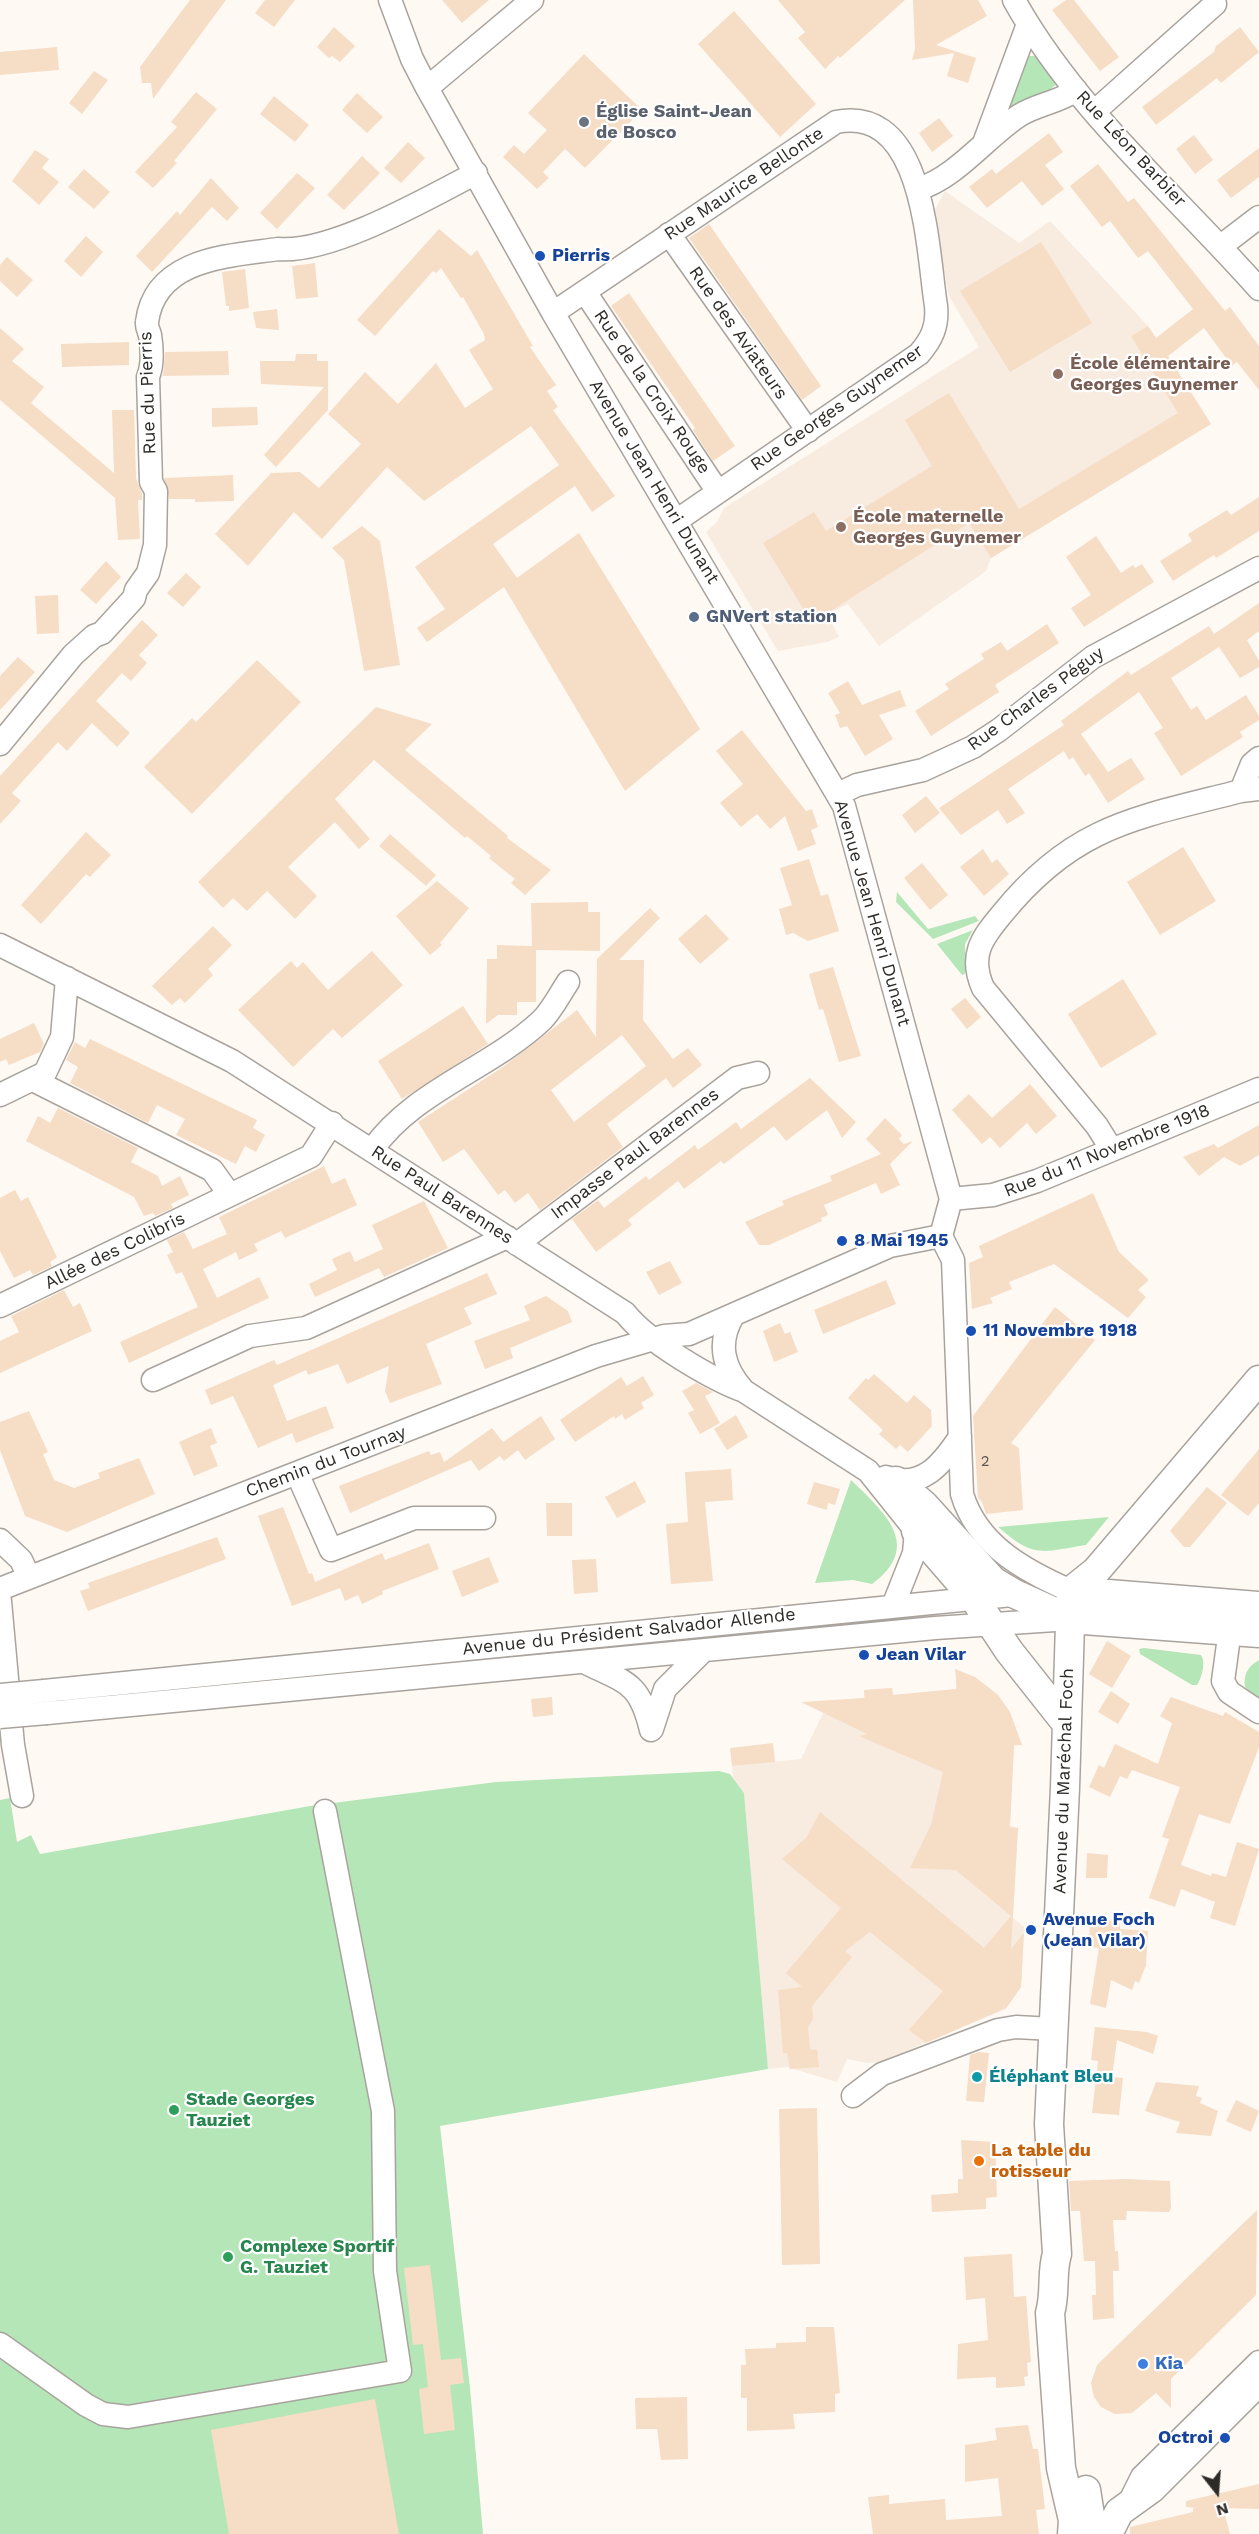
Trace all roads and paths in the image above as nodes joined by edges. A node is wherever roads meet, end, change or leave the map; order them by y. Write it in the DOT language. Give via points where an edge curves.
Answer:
graph roads {
  1 [pos="390,0"];
  2 [pos="532,0"];
  3 [pos="1014,0"];
  4 [pos="1215,4"];
  5 [pos="1028,24"];
  6 [pos="427,88"];
  7 [pos="1076,90"];
  8 [pos="1094,112"];
  9 [pos="984,144"];
  10 [pos="476,173"];
  11 [pos="918,189"];
  12 [pos="1259,217"];
  13 [pos="669,234"];
  14 [pos="1221,246"];
  15 [pos="1259,289"];
  16 [pos="585,292"];
  17 [pos="553,313"];
  18 [pos="808,431"];
  19 [pos="718,492"];
  20 [pos="676,521"];
  21 [pos="1259,568"];
  22 [pos="0,744"];
  23 [pos="1259,759"];
  24 [pos="1250,790"];
  25 [pos="838,794"];
  26 [pos="0,945"];
  27 [pos="67,978"];
  28 [pos="568,982"];
  29 [pos="758,1073"];
  30 [pos="33,1080"];
  31 [pos="1259,1089"];
  32 [pos="0,1095"];
  33 [pos="332,1123"];
  34 [pos="372,1150"];
  35 [pos="1112,1150"];
  36 [pos="230,1196"];
  37 [pos="951,1199"];
  38 [pos="941,1236"];
  39 [pos="512,1241"];
  40 [pos="786,1289"];
  41 [pos="0,1306"];
  42 [pos="625,1313"];
  43 [pos="733,1316"];
  44 [pos="653,1338"];
  45 [pos="153,1380"];
  46 [pos="1259,1380"];
  47 [pos="744,1391"];
  48 [pos="960,1437"];
  49 [pos="868,1471"];
  50 [pos="297,1473"];
  51 [pos="896,1481"];
  52 [pos="484,1518"];
  53 [pos="915,1532"];
  54 [pos="0,1540"];
  55 [pos="29,1577"];
  56 [pos="0,1589"];
  57 [pos="1071,1591"];
  58 [pos="1015,1594"];
  59 [pos="974,1598"];
  60 [pos="0,1601"];
  61 [pos="893,1606"];
  62 [pos="1243,1614"];
  63 [pos="1070,1619"];
  64 [pos="991,1623"];
  65 [pos="1259,1633"];
  66 [pos="703,1651"];
  67 [pos="587,1663"];
  68 [pos="0,1695"];
  69 [pos="45,1702"];
  70 [pos="1259,1712"];
  71 [pos="0,1717"];
  72 [pos="1066,1723"];
  73 [pos="22,1796"];
  74 [pos="325,1811"];
  75 [pos="1053,2029"];
  76 [pos="854,2096"];
  77 [pos="1057,2253"];
  78 [pos="0,2344"];
  79 [pos="1259,2362"];
  80 [pos="1259,2381"];
  81 [pos="1088,2497"];
  82 [pos="1119,2515"];
  83 [pos="1072,2534"];
  84 [pos="1093,2534"];
  1 -- 6 [label="street, Avenue Jean Henri Dunant"];
  2 -- 6 [label="street"];
  3 -- 5 [label="street, Rue Léon Barbier"];
  4 -- 8 [label="street"];
  5 -- 7 [label="street, Rue Léon Barbier"];
  5 -- 9 [label="street"];
  6 -- 10 [label="street, Avenue Jean Henri Dunant"];
  7 -- 8 [label="street, Rue Léon Barbier"];
  7 -- 9 [label="street" via="1021,114"];
  8 -- 14 [label="street, Rue Léon Barbier"];
  9 -- 11 [label="street" via="930,186"];
  10 -- 17 [label="street, Avenue Jean Henri Dunant"];
  10 -- 22 [label="street, Rue du Pierris" via="337,238 290,250 206,260 168,280 155,297 146,324 150,334 151,482 156,491 157,524 148,573 134,598 102,633 74,655"];
  11 -- 13 [label="street, Rue Maurice Bellonte" via="909,163 880,127 850,119 822,130"];
  11 -- 18 [label="street, Rue Georges Guynemer" via="936,306 934,333 919,354"];
  12 -- 14 [label="street"];
  13 -- 16 [label="street, Rue Maurice Bellonte"];
  13 -- 18 [label="street, Rue des Aviateurs"];
  14 -- 15 [label="street, Rue Léon Barbier"];
  16 -- 17 [label="street, Rue Maurice Bellonte"];
  16 -- 19 [label="street, Rue de la Croix Rouge"];
  17 -- 20 [label="street, Avenue Jean Henri Dunant"];
  18 -- 19 [label="street, Rue Georges Guynemer"];
  19 -- 20 [label="street, Rue Georges Guynemer"];
  20 -- 25 [label="street, Avenue Jean Henri Dunant"];
  21 -- 25 [label="street, Rue Charles Péguy" via="1093,657 973,747 923,770 857,785"];
  23 -- 24 [label="street" via="1252,764"];
  24 -- 35 [label="street" via="1132,819 1073,846 1020,892 980,946 977,973 983,988 1097,1126"];
  25 -- 37 [label="street, Avenue Jean Henri Dunant" via="849,821"];
  26 -- 27 [label="street, Rue Paul Barennes"];
  27 -- 30 [label="street" via="62,1037 45,1073"];
  27 -- 33 [label="street, Rue Paul Barennes" via="232,1061"];
  28 -- 34 [label="street" via="543,1019 405,1113"];
  29 -- 39 [label="street, Impasse Paul Barennes" via="737,1078"];
  30 -- 32 [label="street"];
  30 -- 36 [label="street" via="212,1170"];
  31 -- 35 [label="street, Rue du 11 Novembre 1918"];
  33 -- 34 [label="street, Rue Paul Barennes"];
  33 -- 36 [label="street, Allée des Colibris" via="311,1156"];
  34 -- 39 [label="street, Rue Paul Barennes"];
  35 -- 37 [label="street, Rue du 11 Novembre 1918" via="1007,1192"];
  36 -- 41 [label="street, Allée des Colibris"];
  37 -- 38 [label="street"];
  38 -- 40 [label="street" via="890,1246"];
  38 -- 48 [label="street" via="953,1260"];
  39 -- 42 [label="street, Rue Paul Barennes"];
  39 -- 45 [label="street, Impasse Paul Barennes" via="306,1328 250,1336"];
  40 -- 42 [label="street" via="765,1291 690,1322 657,1324"];
  40 -- 43 [label="street, Chemin du Tournay" via="770,1301"];
  42 -- 44 [label="street, Rue Paul Barennes"];
  43 -- 44 [label="street, Chemin du Tournay" via="689,1334"];
  43 -- 47 [label="street" via="724,1335 725,1366"];
  44 -- 47 [label="street, Rue Paul Barennes" via="723,1383"];
  44 -- 50 [label="street, Chemin du Tournay" via="596,1356"];
  46 -- 57 [label="main road" via="1096,1570"];
  47 -- 49 [label="street, Rue Paul Barennes"];
  48 -- 51 [label="street" via="937,1468 926,1476"];
  48 -- 57 [label="street" via="962,1494 972,1520 1017,1563"];
  49 -- 51 [label="street, Rue Paul Barennes"];
  49 -- 53 [label="street, Rue Paul Barennes"];
  50 -- 52 [label="street" via="332,1550 414,1518"];
  50 -- 55 [label="street, Chemin du Tournay"];
  51 -- 58 [label="main road" via="924,1505 993,1581"];
  53 -- 59 [label="main road"];
  53 -- 61 [label="street" via="914,1553"];
  54 -- 55 [label="street" via="21,1560"];
  55 -- 56 [label="street, Chemin du Tournay"];
  57 -- 58 [label="street, Avenue du Président Salvador Allende"];
  57 -- 62 [label="main road, Avenue du Président Salvador Allende"];
  57 -- 63 [label="main road, Avenue du Maréchal Foch"];
  58 -- 59 [label="street, Avenue du Président Salvador Allende"];
  58 -- 63 [label="main road"];
  59 -- 61 [label="street, Avenue du Président Salvador Allende"];
  59 -- 64 [label="main road"];
  60 -- 73 [label="street" via="13,1745"];
  61 -- 69 [label="street, Avenue du Président Salvador Allende"];
  62 -- 63 [label="main road, Avenue du Président Salvador Allende"];
  62 -- 65 [label="main road, Avenue du Président Salvador Allende"];
  62 -- 70 [label="street" via="1223,1681 1229,1692"];
  63 -- 64 [label="street, Avenue du Président Salvador Allende"];
  63 -- 72 [label="main road, Avenue du Maréchal Foch"];
  64 -- 66 [label="street, Avenue du Président Salvador Allende"];
  64 -- 72 [label="main road"];
  66 -- 67 [label="street, Avenue du Président Salvador Allende"];
  66 -- 67 [label="street" via="665,1689 651,1730 637,1692 621,1678"];
  67 -- 69 [label="street, Avenue du Président Salvador Allende"];
  68 -- 69 [label="street, Avenue du Président Salvador Allende, bridge"];
  69 -- 71 [label="street, Avenue du Président Salvador Allende, bridge"];
  72 -- 75 [label="main road, Avenue du Maréchal Foch"];
  74 -- 78 [label="street" via="383,2111 384,2271 400,2372 128,2417 103,2414 86,2405"];
  75 -- 76 [label="street" via="998,2030 882,2074"];
  75 -- 77 [label="main road, Avenue du Maréchal Foch" via="1049,2124"];
  77 -- 81 [label="main road, Avenue du Maréchal Foch" via="1064,2268 1078,2457"];
  77 -- 83 [label="main road, Avenue du Maréchal Foch" via="1050,2313 1061,2468 1070,2503"];
  79 -- 82 [label="street" via="1142,2476"];
  80 -- 82 [label="main road" via="1151,2489"];
  81 -- 82 [label="main road" via="1101,2510"];
  81 -- 84 [label="main road, Avenue du Maréchal Foch"];
}
